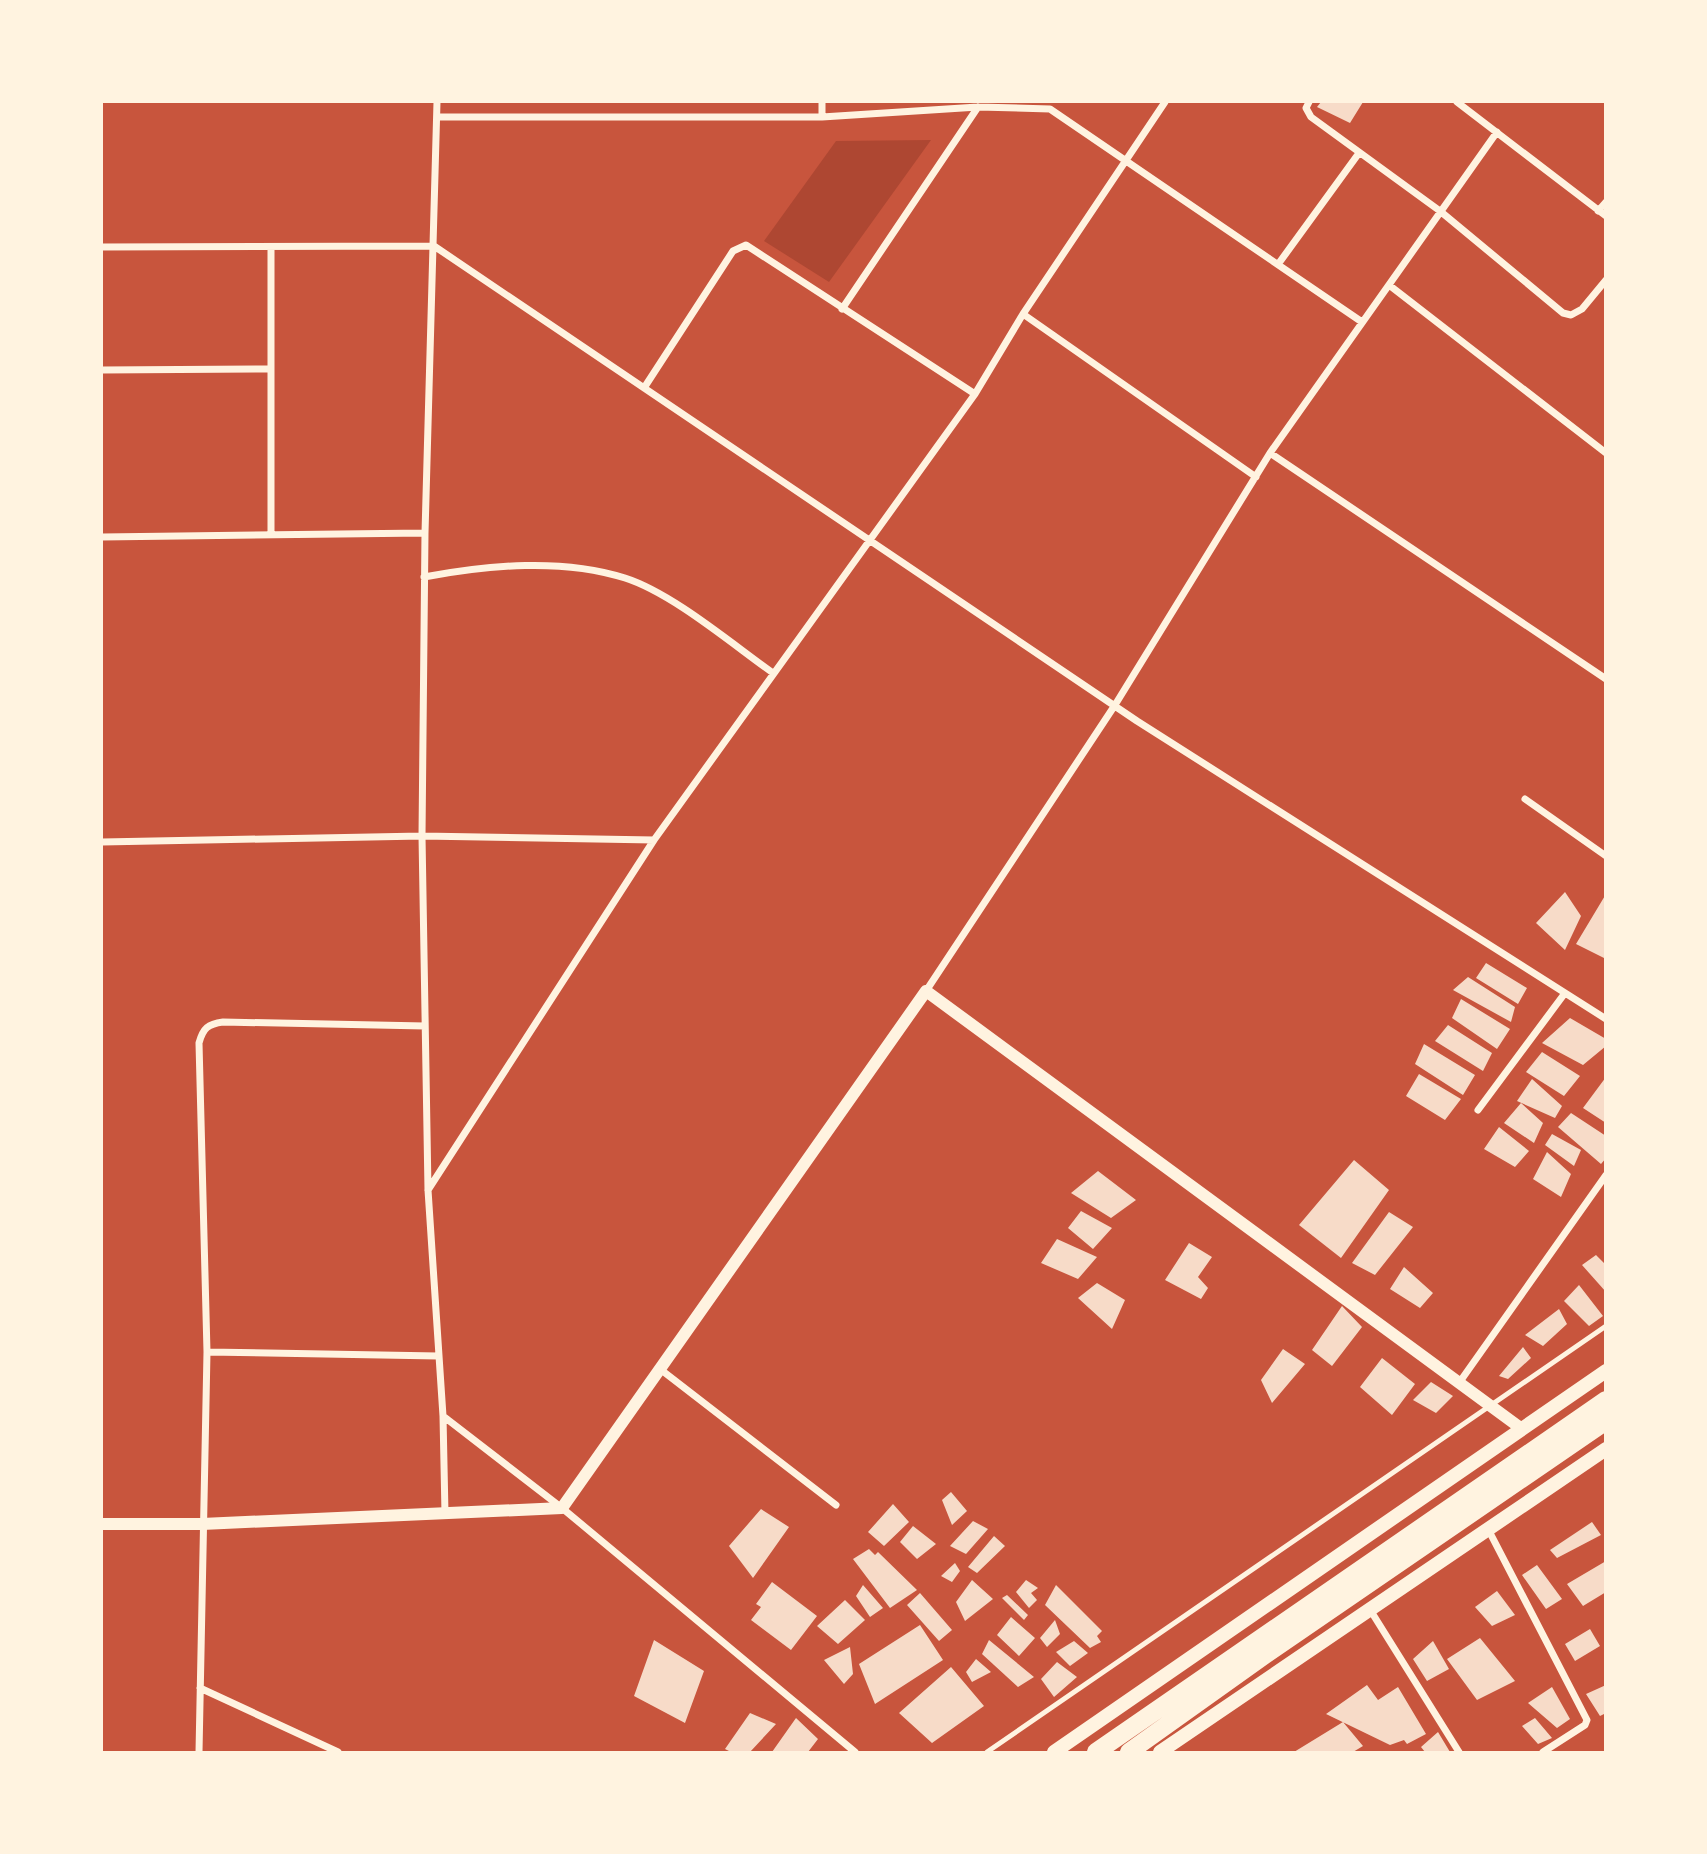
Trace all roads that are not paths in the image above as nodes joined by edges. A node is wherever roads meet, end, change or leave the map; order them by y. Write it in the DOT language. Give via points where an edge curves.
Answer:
graph roads {
  1 [pos="437,102"];
  2 [pos="822,102"];
  3 [pos="1165,102"];
  4 [pos="1309,102"];
  5 [pos="1457,102"];
  6 [pos="978,107"];
  7 [pos="437,117"];
  8 [pos="822,117"];
  9 [pos="1497,132"];
  10 [pos="1359,153"];
  11 [pos="1125,161"];
  12 [pos="1605,202"];
  13 [pos="1440,211"];
  14 [pos="1602,214"];
  15 [pos="434,246"];
  16 [pos="102,247"];
  17 [pos="271,249"];
  18 [pos="1279,263"];
  19 [pos="1605,280"];
  20 [pos="1389,285"];
  21 [pos="842,309"];
  22 [pos="1023,314"];
  23 [pos="1362,322"];
  24 [pos="270,369"];
  25 [pos="102,370"];
  26 [pos="644,388"];
  27 [pos="975,394"];
  28 [pos="1270,453"];
  29 [pos="1605,453"];
  30 [pos="1256,477"];
  31 [pos="425,533"];
  32 [pos="271,534"];
  33 [pos="102,537"];
  34 [pos="869,538"];
  35 [pos="424,577"];
  36 [pos="773,673"];
  37 [pos="1605,679"];
  38 [pos="1115,705"];
  39 [pos="1525,799"];
  40 [pos="422,836"];
  41 [pos="654,840"];
  42 [pos="102,842"];
  43 [pos="1605,856"];
  44 [pos="926,991"];
  45 [pos="1565,993"];
  46 [pos="1605,1019"];
  47 [pos="425,1026"];
  48 [pos="1478,1110"];
  49 [pos="1605,1175"];
  50 [pos="428,1190"];
  51 [pos="1605,1326"];
  52 [pos="207,1352"];
  53 [pos="438,1356"];
  54 [pos="660,1368"];
  55 [pos="1605,1371"];
  56 [pos="1459,1383"];
  57 [pos="1605,1400"];
  58 [pos="1490,1406"];
  59 [pos="443,1416"];
  60 [pos="1605,1421"];
  61 [pos="1522,1429"];
  62 [pos="1605,1448"];
  63 [pos="836,1505"];
  64 [pos="562,1508"];
  65 [pos="445,1514"];
  66 [pos="102,1524"];
  67 [pos="202,1524"];
  68 [pos="1488,1528"];
  69 [pos="1369,1608"];
  70 [pos="200,1688"];
  71 [pos="199,1752"];
  72 [pos="338,1752"];
  73 [pos="856,1752"];
  74 [pos="987,1752"];
  75 [pos="1054,1752"];
  76 [pos="1096,1752"];
  77 [pos="1129,1752"];
  78 [pos="1160,1752"];
  79 [pos="1459,1752"];
  80 [pos="1543,1752"];
  1 -- 7 [label="street"];
  2 -- 8 [label="street"];
  3 -- 11 [label="street"];
  4 -- 10 [label="street" via="1307,114"];
  5 -- 9 [label="street"];
  6 -- 8 [label="street"];
  6 -- 11 [label="street" via="1050,109"];
  6 -- 21 [label="street"];
  7 -- 8 [label="street"];
  7 -- 15 [label="street"];
  9 -- 13 [label="street"];
  9 -- 14 [label="street"];
  10 -- 13 [label="street"];
  10 -- 18 [label="street"];
  11 -- 18 [label="street"];
  11 -- 22 [label="street"];
  12 -- 14 [label="street"];
  13 -- 19 [label="street" via="1563,313 1572,315 1582,309"];
  13 -- 20 [label="street"];
  15 -- 17 [label="street"];
  15 -- 26 [label="street"];
  15 -- 31 [label="street"];
  16 -- 17 [label="street"];
  17 -- 24 [label="street"];
  18 -- 23 [label="street"];
  20 -- 23 [label="street"];
  20 -- 29 [label="street"];
  21 -- 26 [label="street" via="751,247 739,246"];
  21 -- 27 [label="street"];
  22 -- 27 [label="street"];
  22 -- 30 [label="street"];
  23 -- 28 [label="street"];
  24 -- 25 [label="street"];
  24 -- 32 [label="street"];
  26 -- 34 [label="street"];
  27 -- 34 [label="street"];
  28 -- 30 [label="street"];
  28 -- 37 [label="street"];
  30 -- 38 [label="street"];
  31 -- 32 [label="street"];
  31 -- 35 [label="street"];
  32 -- 33 [label="street"];
  34 -- 36 [label="street"];
  34 -- 38 [label="street"];
  35 -- 36 [label="street" via="466,569 555,566 626,578 659,593"];
  35 -- 40 [label="street"];
  36 -- 41 [label="street"];
  38 -- 44 [label="street"];
  38 -- 45 [label="street"];
  39 -- 43 [label="street"];
  40 -- 41 [label="street"];
  40 -- 42 [label="street"];
  40 -- 47 [label="street"];
  41 -- 50 [label="street"];
  44 -- 54 [label="street"];
  44 -- 56 [label="street"];
  45 -- 46 [label="street"];
  45 -- 48 [label="street"];
  47 -- 50 [label="street"];
  47 -- 52 [label="street" via="223,1022 209,1024 202,1032"];
  49 -- 56 [label="street"];
  50 -- 53 [label="street"];
  51 -- 58 [label="lane"];
  52 -- 53 [label="street"];
  52 -- 67 [label="street"];
  53 -- 59 [label="street"];
  54 -- 63 [label="street"];
  54 -- 64 [label="street"];
  55 -- 61 [label="main road"];
  56 -- 58 [label="street"];
  57 -- 76 [label="main road"];
  58 -- 61 [label="street"];
  58 -- 74 [label="lane"];
  59 -- 64 [label="street"];
  59 -- 65 [label="street"];
  60 -- 77 [label="main road"];
  61 -- 75 [label="main road"];
  62 -- 68 [label="main road"];
  64 -- 65 [label="street"];
  64 -- 73 [label="street"];
  65 -- 67 [label="street"];
  66 -- 67 [label="street"];
  67 -- 70 [label="street"];
  68 -- 69 [label="main road"];
  68 -- 80 [label="street" via="1587,1720 1585,1726"];
  69 -- 78 [label="main road"];
  69 -- 79 [label="street"];
  70 -- 71 [label="street"];
  70 -- 72 [label="street"];
}
